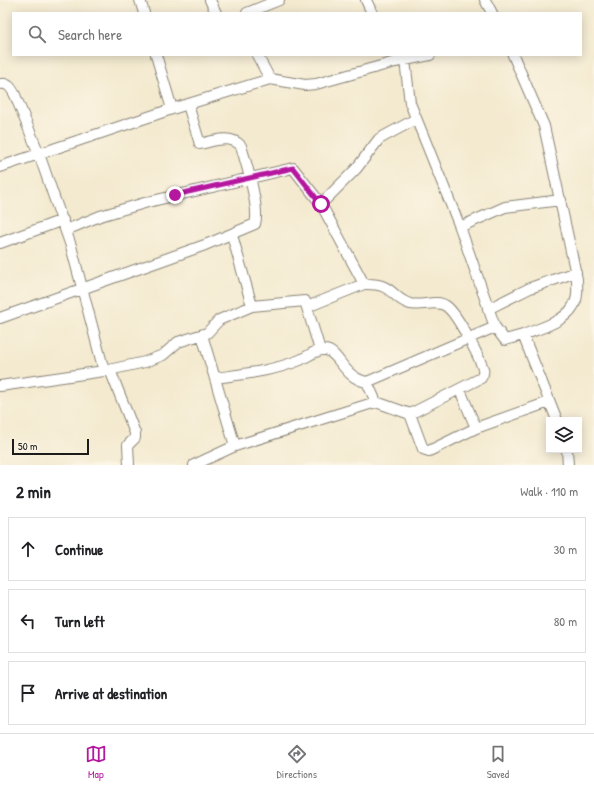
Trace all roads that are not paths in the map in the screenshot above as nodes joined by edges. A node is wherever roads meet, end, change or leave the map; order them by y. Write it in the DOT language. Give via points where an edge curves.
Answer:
graph roads {
  1 [pos="140,0"];
  2 [pos="210,0"];
  3 [pos="279,0"];
  4 [pos="366,0"];
  5 [pos="485,0"];
  6 [pos="144,12"];
  7 [pos="216,12"];
  8 [pos="249,12"];
  9 [pos="372,12"];
  10 [pos="491,12"];
  11 [pos="156,56"];
  12 [pos="258,56"];
  13 [pos="422,56"];
  14 [pos="513,56"];
  15 [pos="397,59"];
  16 [pos="270,79"];
  17 [pos="1,82"];
  18 [pos="188,105"];
  19 [pos="172,109"];
  20 [pos="416,119"];
  21 [pos="39,154"];
  22 [pos="0,167"];
  23 [pos="250,177"];
  24 [pos="561,200"];
  25 [pos="321,204"];
  26 [pos="64,225"];
  27 [pos="460,227"];
  28 [pos="232,234"];
  29 [pos="0,243"];
  30 [pos="576,272"];
  31 [pos="364,284"];
  32 [pos="83,288"];
  33 [pos="252,306"];
  34 [pos="307,307"];
  35 [pos="488,309"];
  36 [pos="0,318"];
  37 [pos="495,327"];
  38 [pos="202,335"];
  39 [pos="523,335"];
  40 [pos="469,339"];
  41 [pos="320,350"];
  42 [pos="107,370"];
  43 [pos="216,378"];
  44 [pos="367,382"];
  45 [pos="0,386"];
  46 [pos="460,390"];
  47 [pos="376,402"];
  48 [pos="549,402"];
  49 [pos="410,414"];
  50 [pos="555,417"];
  51 [pos="476,428"];
  52 [pos="235,446"];
  53 [pos="567,453"];
  54 [pos="129,465"];
  55 [pos="194,465"];
  56 [pos="568,465"];
  1 -- 6 [label="street"];
  2 -- 7 [label="street"];
  3 -- 8 [label="street"];
  4 -- 9 [label="street"];
  5 -- 10 [label="street"];
  11 -- 19 [label="street"];
  12 -- 16 [label="street"];
  13 -- 15 [label="street"];
  14 -- 24 [label="street" via="540,114"];
  15 -- 16 [label="street" via="316,84 305,85"];
  15 -- 20 [label="street"];
  16 -- 18 [label="street"];
  17 -- 21 [label="street" via="12,90"];
  18 -- 19 [label="street"];
  18 -- 23 [label="street" via="200,144 227,139 238,143"];
  19 -- 21 [label="street"];
  20 -- 25 [label="street" via="379,139 356,169"];
  20 -- 27 [label="street"];
  21 -- 22 [label="street"];
  21 -- 26 [label="street"];
  23 -- 25 [label="street" via="293,168"];
  23 -- 26 [label="street"];
  23 -- 28 [label="street" via="257,219 255,224"];
  24 -- 27 [label="street" via="505,207"];
  24 -- 30 [label="street"];
  25 -- 31 [label="street"];
  26 -- 29 [label="street"];
  26 -- 32 [label="street"];
  27 -- 35 [label="street"];
  28 -- 32 [label="street"];
  28 -- 33 [label="street"];
  30 -- 35 [label="street" via="536,285"];
  30 -- 39 [label="street" via="577,290 573,307 561,318"];
  31 -- 34 [label="street"];
  31 -- 40 [label="street" via="381,285 411,304 446,305"];
  32 -- 36 [label="street"];
  32 -- 42 [label="street"];
  33 -- 34 [label="street" via="305,301"];
  33 -- 38 [label="street" via="218,320"];
  34 -- 41 [label="street"];
  35 -- 37 [label="street"];
  37 -- 39 [label="street" via="505,340"];
  37 -- 40 [label="street"];
  38 -- 42 [label="street" via="178,342 156,359"];
  38 -- 43 [label="street"];
  39 -- 48 [label="street"];
  40 -- 44 [label="street"];
  40 -- 46 [label="street" via="483,373 481,378"];
  41 -- 43 [label="street" via="284,366"];
  41 -- 44 [label="street" via="332,353 348,374"];
  42 -- 45 [label="street"];
  42 -- 54 [label="street" via="135,433 135,438 128,445"];
  43 -- 52 [label="street"];
  44 -- 47 [label="street"];
  46 -- 49 [label="street"];
  46 -- 51 [label="street"];
  47 -- 49 [label="street"];
  47 -- 52 [label="street"];
  48 -- 50 [label="street"];
  48 -- 51 [label="street"];
  49 -- 51 [label="street" via="426,451"];
  52 -- 55 [label="street"];
  53 -- 56 [label="street"];
}
